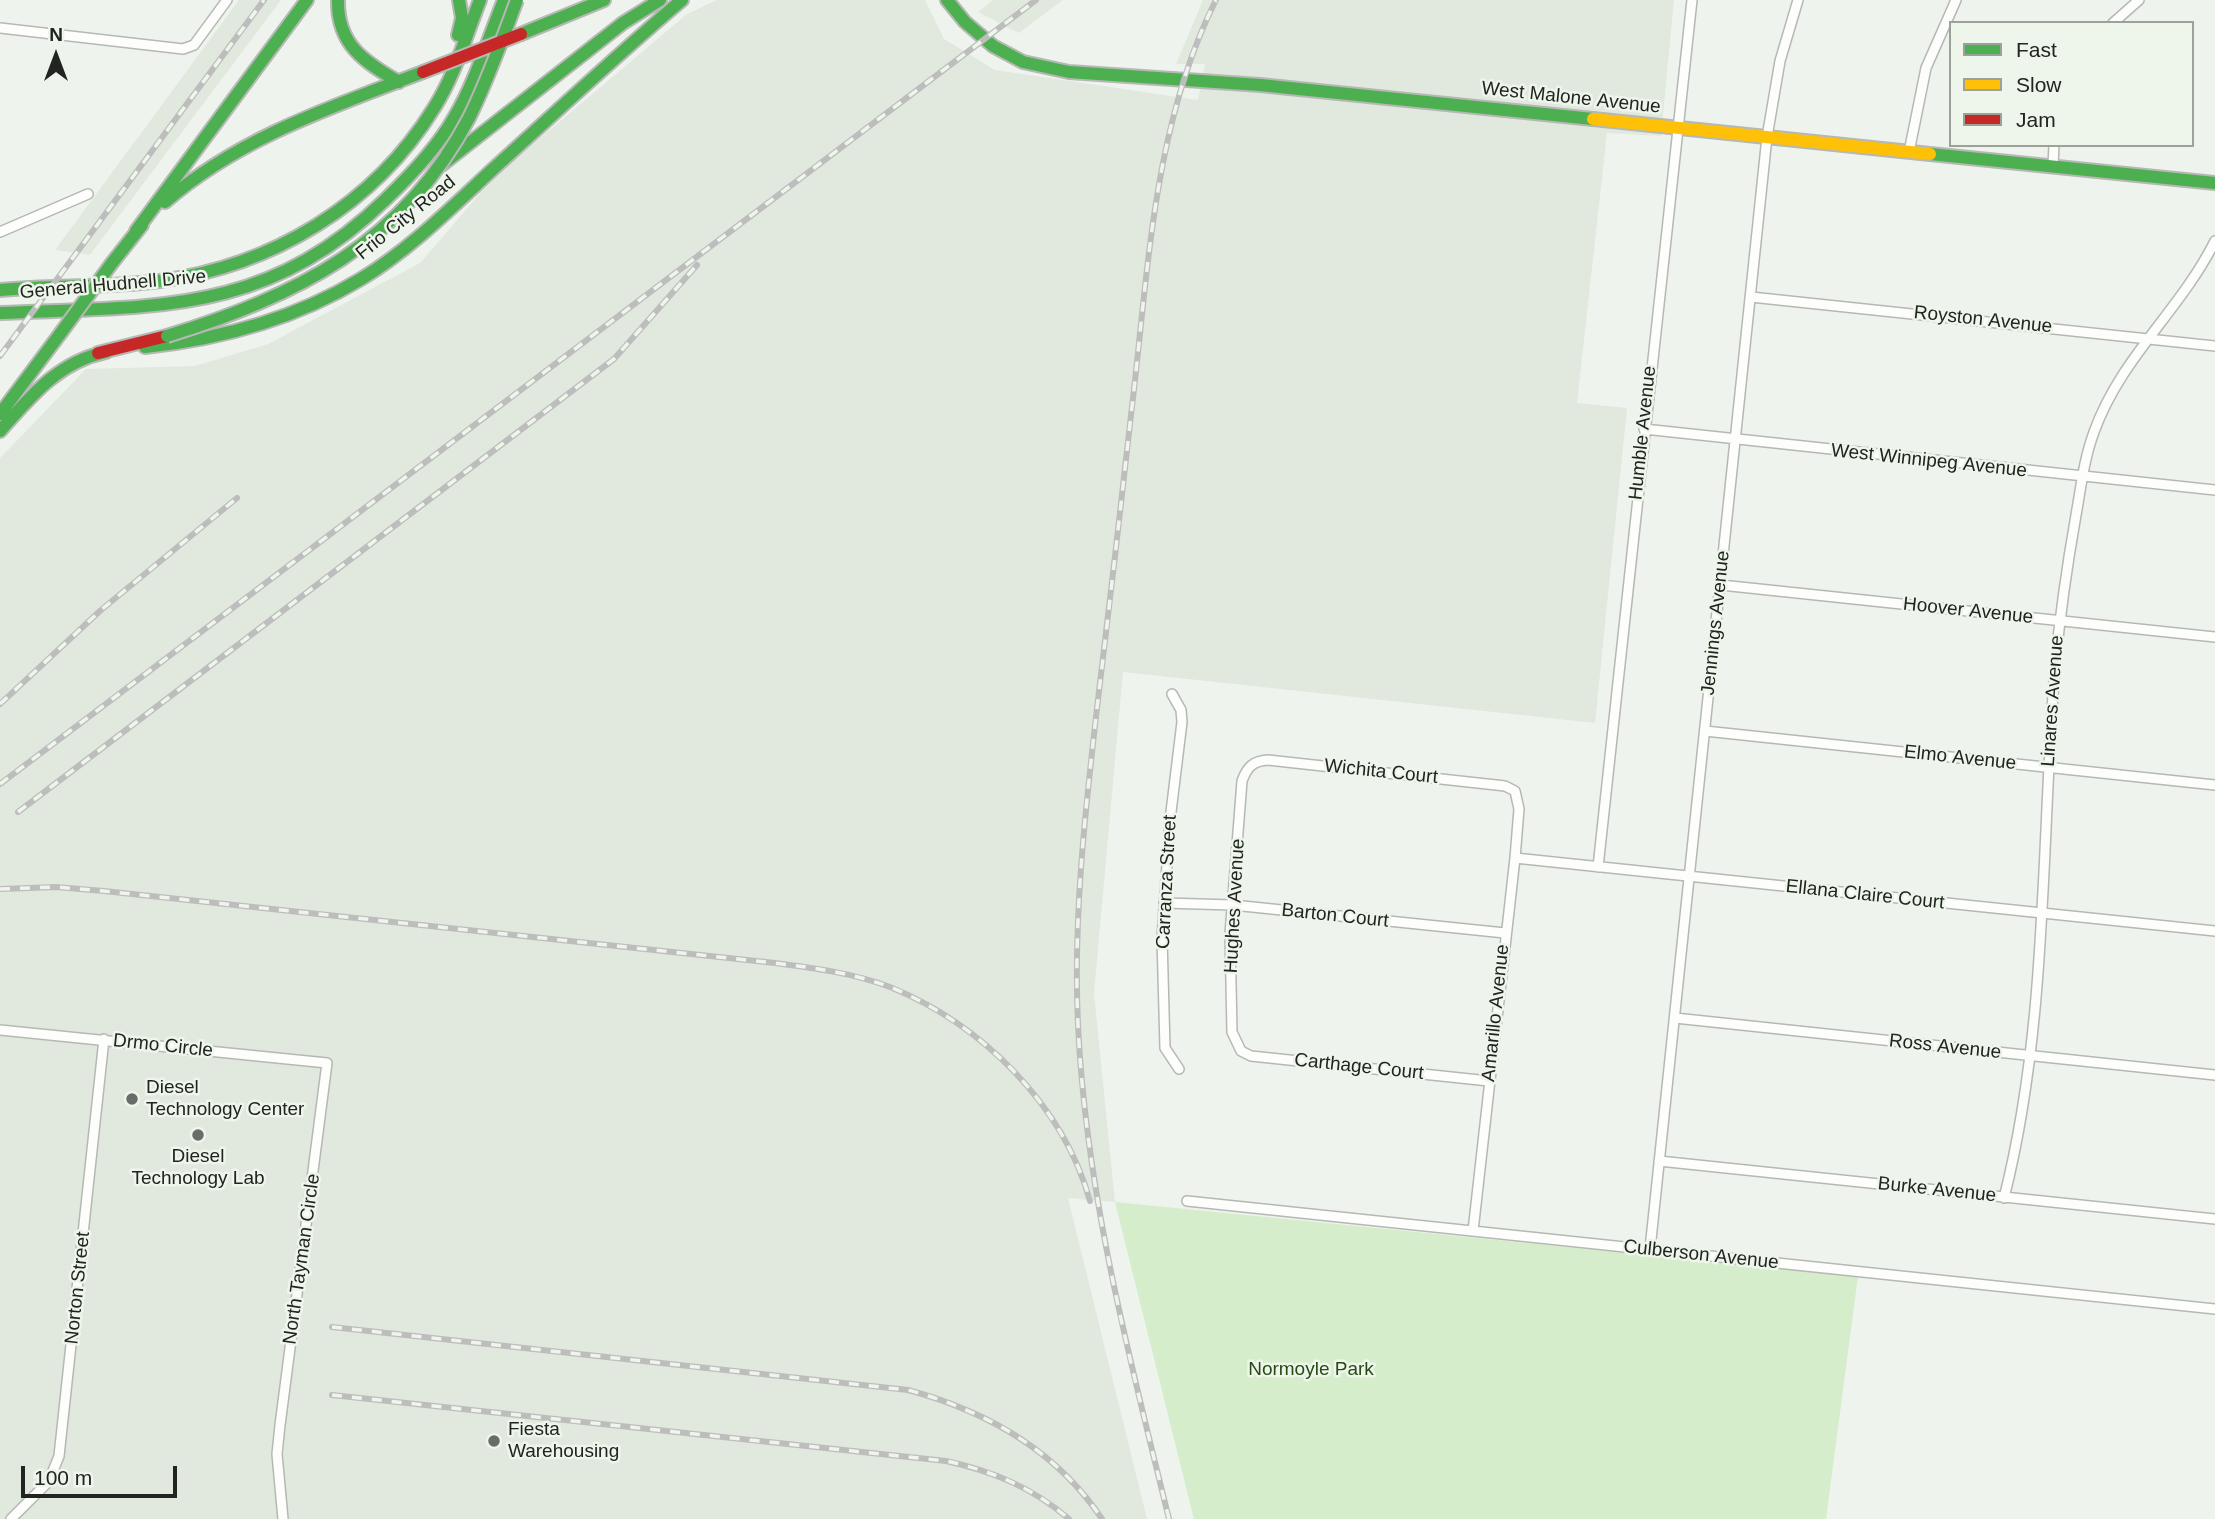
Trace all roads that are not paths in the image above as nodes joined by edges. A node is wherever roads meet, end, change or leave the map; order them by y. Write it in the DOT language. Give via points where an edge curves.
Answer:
graph roads {
  1 [pos="227,0"];
  2 [pos="307,0"];
  3 [pos="338,0"];
  4 [pos="459,0"];
  5 [pos="480,0"];
  6 [pos="504,0"];
  7 [pos="517,0"];
  8 [pos="604,0"];
  9 [pos="660,0"];
  10 [pos="682,0"];
  11 [pos="947,0"];
  12 [pos="1692,0"];
  13 [pos="1798,0"];
  14 [pos="1956,0"];
  15 [pos="2140,0"];
  16 [pos="2115,21"];
  17 [pos="0,28"];
  18 [pos="399,82"];
  19 [pos="446,83"];
  20 [pos="1676,128"];
  21 [pos="1767,137"];
  22 [pos="2054,147"];
  23 [pos="1909,152"];
  24 [pos="2053,166"];
  25 [pos="2215,183"];
  26 [pos="88,194"];
  27 [pos="380,209"];
  28 [pos="136,231"];
  29 [pos="0,232"];
  30 [pos="2215,241"];
  31 [pos="0,290"];
  32 [pos="1751,298"];
  33 [pos="0,313"];
  34 [pos="2148,337"];
  35 [pos="51,345"];
  36 [pos="2215,346"];
  37 [pos="97,353"];
  38 [pos="72,360"];
  39 [pos="0,414"];
  40 [pos="1644,429"];
  41 [pos="0,431"];
  42 [pos="1736,441"];
  43 [pos="2082,476"];
  44 [pos="2215,490"];
  45 [pos="1721,585"];
  46 [pos="2059,621"];
  47 [pos="2215,637"];
  48 [pos="1172,694"];
  49 [pos="1705,731"];
  50 [pos="2048,768"];
  51 [pos="1245,771"];
  52 [pos="2215,785"];
  53 [pos="1517,795"];
  54 [pos="1515,858"];
  55 [pos="1598,866"];
  56 [pos="1690,877"];
  57 [pos="1164,903"];
  58 [pos="1233,905"];
  59 [pos="2042,913"];
  60 [pos="2215,931"];
  61 [pos="1505,933"];
  62 [pos="1675,1018"];
  63 [pos="0,1030"];
  64 [pos="104,1039"];
  65 [pos="1234,1041"];
  66 [pos="2029,1056"];
  67 [pos="327,1063"];
  68 [pos="1179,1069"];
  69 [pos="2215,1075"];
  70 [pos="1489,1081"];
  71 [pos="1659,1161"];
  72 [pos="2004,1198"];
  73 [pos="1187,1201"];
  74 [pos="2215,1219"];
  75 [pos="1473,1231"];
  76 [pos="1650,1249"];
  77 [pos="2215,1309"];
  78 [pos="0,1517"];
  79 [pos="11,1519"];
  80 [pos="283,1519"];
  1 -- 17 [label="street" via="194,45 184,49"];
  2 -- 28 [label="main road"];
  3 -- 18 [label="main road" via="339,30 352,53"];
  4 -- 19 [label="main road" via="462,18"];
  5 -- 19 [label="main road, General Hudnell Drive"];
  6 -- 27 [label="main road, General Hudnell Drive" via="460,108 443,137"];
  7 -- 37 [label="main road, bridge" via="459,135 427,183 356,253 313,282 223,319"];
  8 -- 18 [label="main road, bridge"];
  9 -- 27 [label="main road" via="623,23"];
  10 -- 37 [label="main road, Frio City Road" via="420,235 360,280 297,312 231,335"];
  11 -- 20 [label="main road, West Malone Avenue" via="993,46 1042,68 1259,85"];
  12 -- 20 [label="street, Humble Avenue"];
  13 -- 21 [label="street, Jennings Avenue" via="1780,61"];
  14 -- 23 [label="street" via="1926,68"];
  15 -- 16 [label="street"];
  18 -- 28 [label="main road" via="267,135 218,161 183,184"];
  19 -- 31 [label="main road, General Hudnell Drive" via="421,128 376,181 290,243 215,271 168,280"];
  20 -- 21 [label="main road, West Malone Avenue"];
  20 -- 40 [label="street, Humble Avenue"];
  21 -- 23 [label="main road, West Malone Avenue"];
  21 -- 32 [label="street, Jennings Avenue"];
  22 -- 24 [label="street"];
  23 -- 24 [label="main road, West Malone Avenue"];
  24 -- 25 [label="main road, West Malone Avenue"];
  26 -- 29 [label="street"];
  27 -- 33 [label="main road, General Hudnell Drive" via="346,237 291,269 209,299"];
  28 -- 35 [label="main road, bridge"];
  30 -- 34 [label="street, Linares Avenue" via="2183,296"];
  32 -- 34 [label="street, Royston Avenue"];
  32 -- 42 [label="street, Jennings Avenue"];
  34 -- 36 [label="street, Royston Avenue"];
  34 -- 43 [label="street, Linares Avenue" via="2107,400"];
  35 -- 38 [label="main road" via="55,356"];
  35 -- 39 [label="main road"];
  37 -- 38 [label="main road, Frio City Road"];
  38 -- 41 [label="main road, Frio City Road"];
  40 -- 42 [label="street, West Winnipeg Avenue"];
  40 -- 55 [label="street, Humble Avenue"];
  42 -- 43 [label="street, West Winnipeg Avenue"];
  42 -- 45 [label="street, Jennings Avenue"];
  43 -- 44 [label="street, West Winnipeg Avenue"];
  43 -- 46 [label="street, Linares Avenue"];
  45 -- 46 [label="street, Hoover Avenue"];
  45 -- 49 [label="street, Jennings Avenue"];
  46 -- 47 [label="street, Hoover Avenue"];
  46 -- 50 [label="street, Linares Avenue"];
  48 -- 57 [label="street, Carranza Street" via="1181,710 1181,722"];
  49 -- 50 [label="street, Elmo Avenue"];
  49 -- 56 [label="street, Jennings Avenue"];
  50 -- 52 [label="street, Elmo Avenue"];
  50 -- 59 [label="street, Linares Avenue"];
  51 -- 53 [label="street, Wichita Court" via="1268,760 1505,786"];
  51 -- 58 [label="street, Hughes Avenue"];
  53 -- 54 [label="street, Amarillo Avenue"];
  54 -- 55 [label="street, Ellana Claire Court"];
  54 -- 61 [label="street, Amarillo Avenue"];
  55 -- 56 [label="street, Ellana Claire Court"];
  56 -- 59 [label="street, Ellana Claire Court"];
  56 -- 62 [label="street, Jennings Avenue"];
  57 -- 58 [label="street, Barton Court"];
  57 -- 68 [label="street, Carranza Street" via="1165,1048"];
  58 -- 61 [label="street, Barton Court"];
  58 -- 65 [label="street, Hughes Avenue"];
  59 -- 60 [label="street, Ellana Claire Court"];
  59 -- 66 [label="street, Linares Avenue"];
  61 -- 70 [label="street, Amarillo Avenue"];
  62 -- 66 [label="street, Ross Avenue"];
  62 -- 71 [label="street, Jennings Avenue"];
  63 -- 64 [label="street, Drmo Circle"];
  64 -- 67 [label="street, Drmo Circle"];
  64 -- 79 [label="street, Norton Street" via="60,1456 49,1481"];
  65 -- 70 [label="street, Carthage Court" via="1251,1056"];
  66 -- 69 [label="street, Ross Avenue"];
  66 -- 72 [label="street, Linares Avenue"];
  67 -- 80 [label="street, North Tayman Circle" via="277,1454"];
  70 -- 75 [label="street, Amarillo Avenue"];
  71 -- 72 [label="street, Burke Avenue"];
  71 -- 76 [label="street, Jennings Avenue"];
  72 -- 74 [label="street, Burke Avenue"];
  73 -- 75 [label="street, Culberson Avenue"];
  75 -- 76 [label="street, Culberson Avenue"];
  76 -- 77 [label="street, Culberson Avenue"];
  78 -- 79 [label="street"];
}
